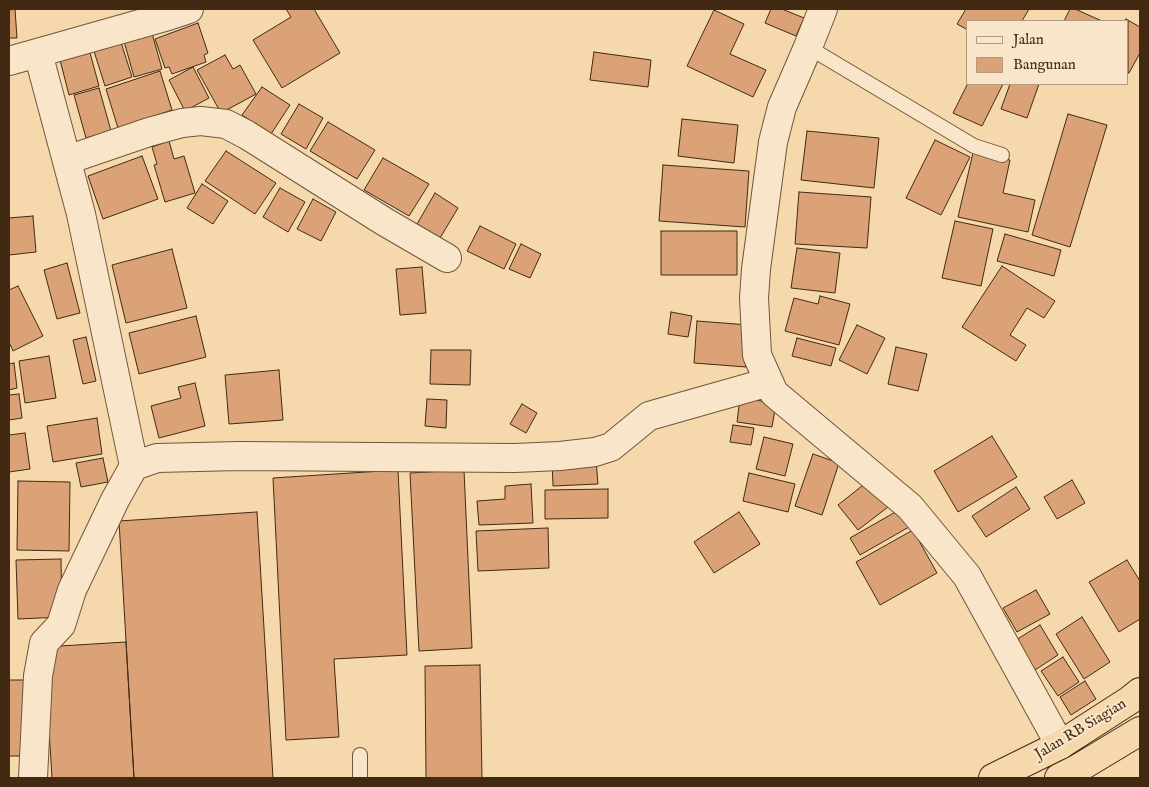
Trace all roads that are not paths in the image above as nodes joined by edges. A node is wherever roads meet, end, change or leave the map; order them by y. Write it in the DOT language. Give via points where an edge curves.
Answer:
graph roads {
  1 [pos="823,9"];
  2 [pos="175,11"];
  3 [pos="808,48"];
  4 [pos="38,53"];
  5 [pos="9,61"];
  6 [pos="1002,155"];
  7 [pos="67,160"];
  8 [pos="447,258"];
  9 [pos="769,382"];
  10 [pos="134,466"];
  11 [pos="1140,692"];
  12 [pos="1140,731"];
  13 [pos="1060,745"];
  14 [pos="360,755"];
  15 [pos="33,778"];
  16 [pos="360,778"];
  17 [pos="993,778"];
  18 [pos="1060,778"];
  1 -- 3 [label="street"];
  2 -- 4 [label="street"];
  3 -- 6 [label="lane" via="974,146"];
  3 -- 9 [label="street" via="782,108 773,142 756,269 757,355"];
  4 -- 5 [label="street"];
  4 -- 7 [label="street"];
  7 -- 8 [label="street" via="182,123 226,124"];
  7 -- 10 [label="street"];
  9 -- 10 [label="street" via="649,416 611,447 595,452 516,458 157,458"];
  9 -- 13 [label="street" via="774,392 910,507 967,576"];
  10 -- 15 [label="street" via="72,590 61,625 44,643 38,676"];
  11 -- 13 [label="highway, Jalan RB Siagian"];
  12 -- 18 [label="highway, Jalan RB Siagian"];
  13 -- 17 [label="highway, Jalan RB Siagian"];
  14 -- 16 [label="lane"];
}
